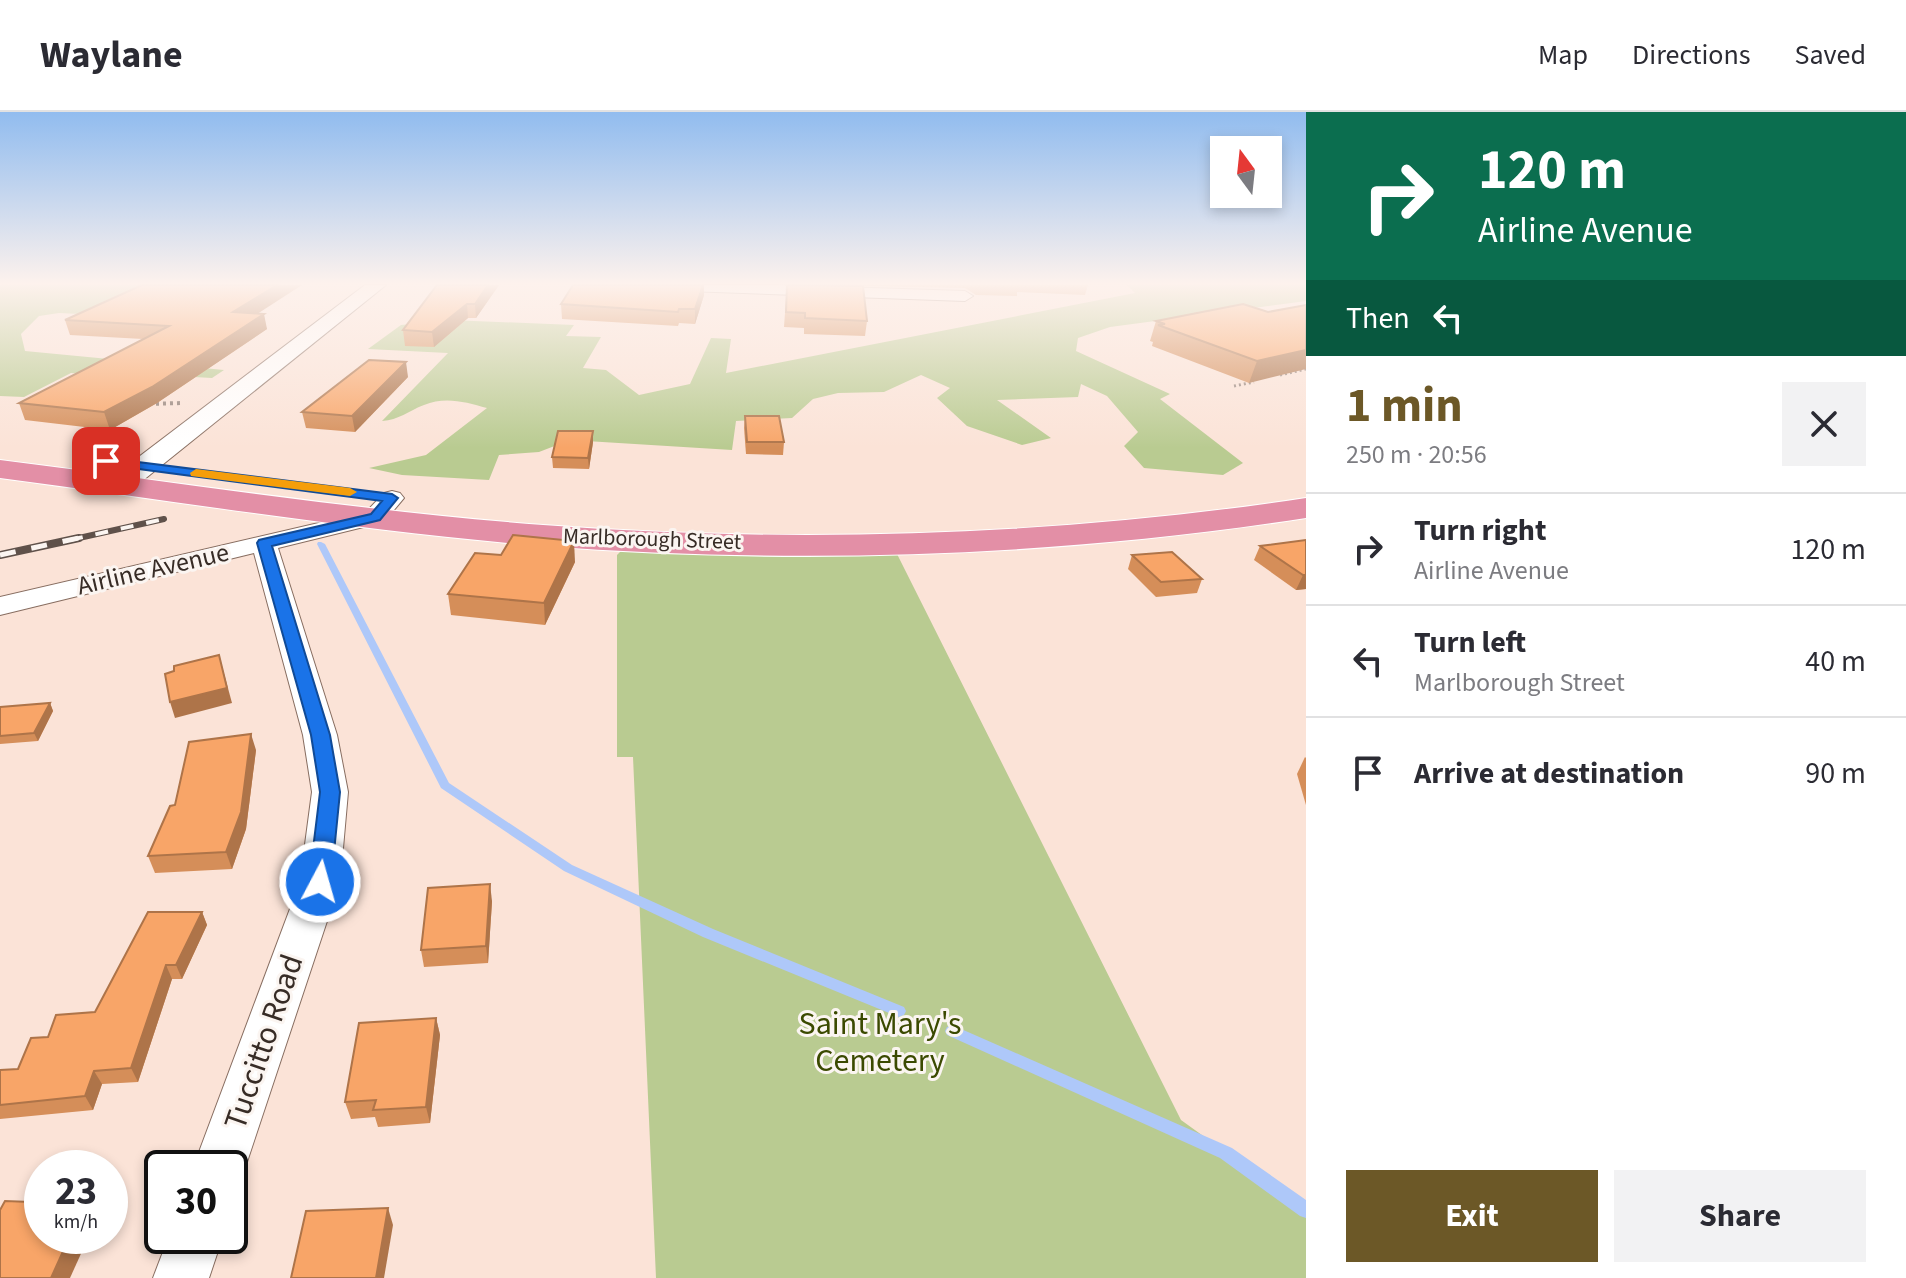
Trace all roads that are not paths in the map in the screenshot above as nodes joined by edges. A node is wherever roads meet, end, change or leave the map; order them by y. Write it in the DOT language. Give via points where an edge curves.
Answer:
graph roads {
  1 [pos="306,339"];
  2 [pos="0,448"];
  3 [pos="0,469"];
  4 [pos="133,475"];
  5 [pos="1306,485"];
  6 [pos="384,507"];
  7 [pos="1306,508"];
  8 [pos="264,543"];
  9 [pos="0,606"];
  10 [pos="225,1150"];
  11 [pos="190,1254"];
  12 [pos="181,1278"];
  1 -- 4 [label="street"];
  2 -- 4 [label="highway, Marlborough Street"];
  3 -- 4 [label="highway, Marlborough Street"];
  4 -- 6 [label="highway, Marlborough Street"];
  5 -- 6 [label="highway, Marlborough Street" via="1086,513 894,521 653,519"];
  6 -- 7 [label="highway, Marlborough Street" via="520,533 871,544 1078,536"];
  6 -- 8 [label="street, Airline Avenue"];
  8 -- 9 [label="street, Airline Avenue"];
  8 -- 10 [label="street, Tuccitto Road" via="320,735 330,792 320,882"];
  11 -- 12 [label="street"];
}
